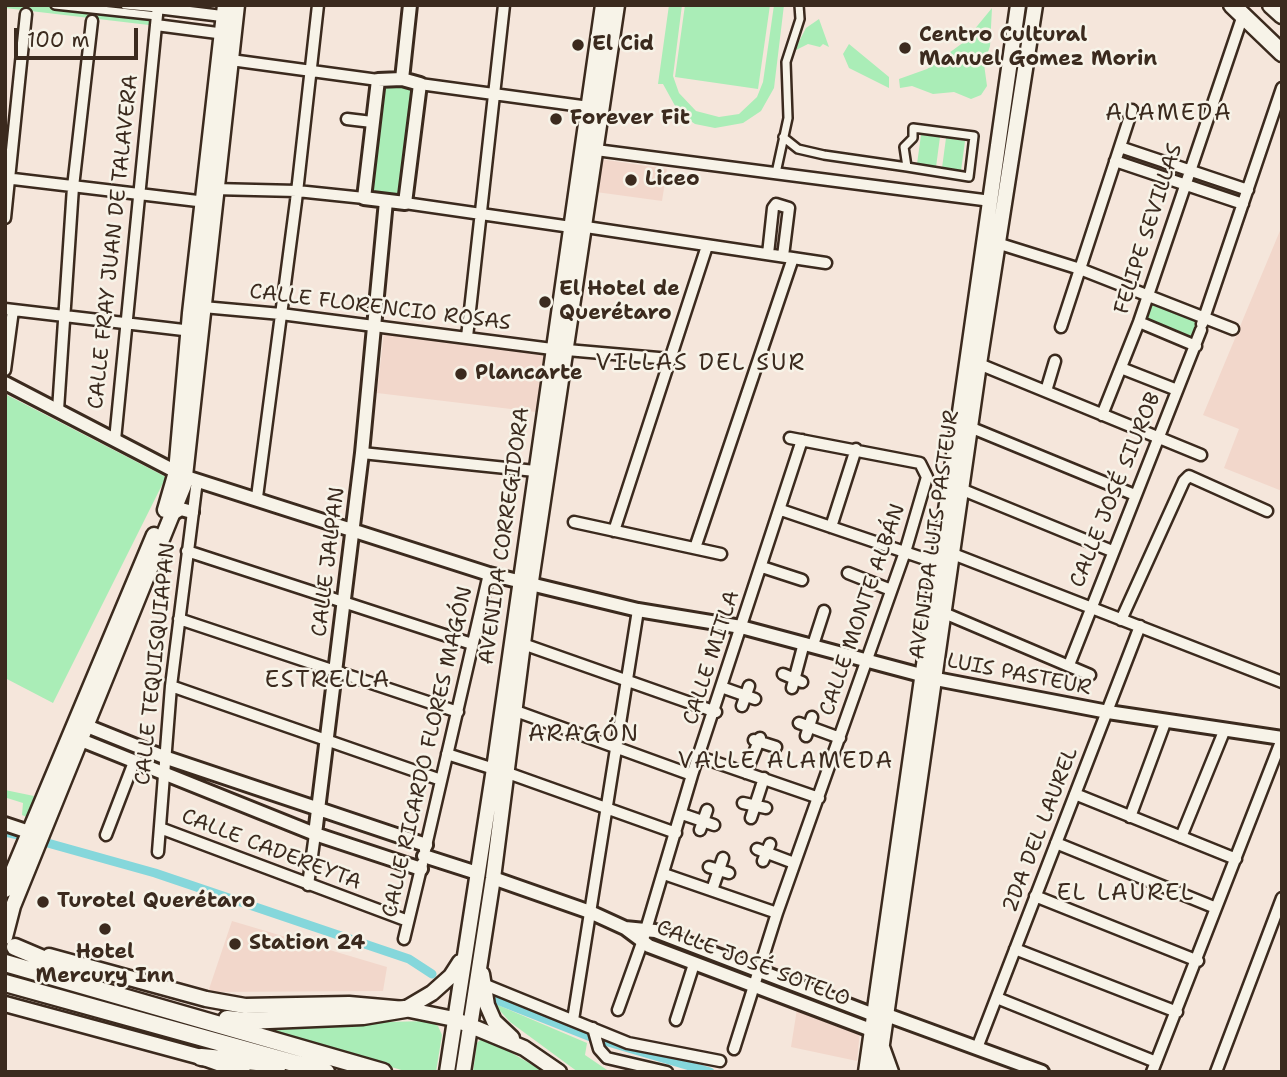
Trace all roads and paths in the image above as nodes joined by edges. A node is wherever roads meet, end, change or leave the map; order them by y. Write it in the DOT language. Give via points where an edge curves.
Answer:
graph roads {
  1 [pos="55,5"];
  2 [pos="125,5"];
  3 [pos="318,5"];
  4 [pos="410,5"];
  5 [pos="505,5"];
  6 [pos="603,5"];
  7 [pos="617,5"];
  8 [pos="799,5"];
  9 [pos="1018,5"];
  10 [pos="1035,5"];
  11 [pos="1271,5"];
  12 [pos="93,7"];
  13 [pos="26,10"];
  14 [pos="1237,10"];
  15 [pos="230,11"];
  16 [pos="157,13"];
  17 [pos="1282,15"];
  18 [pos="92,21"];
  19 [pos="229,34"];
  20 [pos="1282,52"];
  21 [pos="231,60"];
  22 [pos="311,71"];
  23 [pos="402,79"];
  24 [pos="378,80"];
  25 [pos="420,84"];
  26 [pos="1282,88"];
  27 [pos="496,94"];
  28 [pos="589,107"];
  29 [pos="1132,110"];
  30 [pos="347,119"];
  31 [pos="372,122"];
  32 [pos="783,137"];
  33 [pos="1120,147"];
  34 [pos="596,150"];
  35 [pos="1115,161"];
  36 [pos="908,163"];
  37 [pos="1189,170"];
  38 [pos="776,173"];
  39 [pos="7,178"];
  40 [pos="1184,184"];
  41 [pos="73,187"];
  42 [pos="1248,190"];
  43 [pos="297,191"];
  44 [pos="138,195"];
  45 [pos="211,196"];
  46 [pos="363,198"];
  47 [pos="386,201"];
  48 [pos="991,201"];
  49 [pos="405,203"];
  50 [pos="1243,204"];
  51 [pos="482,212"];
  52 [pos="5,218"];
  53 [pos="579,227"];
  54 [pos="1000,244"];
  55 [pos="707,246"];
  56 [pos="768,254"];
  57 [pos="788,257"];
  58 [pos="826,263"];
  59 [pos="1080,269"];
  60 [pos="1148,294"];
  61 [pos="9,310"];
  62 [pos="199,312"];
  63 [pos="981,312"];
  64 [pos="281,314"];
  65 [pos="64,316"];
  66 [pos="1139,322"];
  67 [pos="124,323"];
  68 [pos="1202,324"];
  69 [pos="376,326"];
  70 [pos="1061,327"];
  71 [pos="1233,329"];
  72 [pos="195,331"];
  73 [pos="467,337"];
  74 [pos="1196,346"];
  75 [pos="552,349"];
  76 [pos="567,350"];
  77 [pos="670,359"];
  78 [pos="1055,361"];
  79 [pos="972,365"];
  80 [pos="1121,368"];
  81 [pos="5,370"];
  82 [pos="5,383"];
  83 [pos="1177,390"];
  84 [pos="1046,391"];
  85 [pos="58,410"];
  86 [pos="1102,415"];
  87 [pos="972,428"];
  88 [pos="790,438"];
  89 [pos="1159,438"];
  90 [pos="114,440"];
  91 [pos="802,440"];
  92 [pos="856,449"];
  93 [pos="362,453"];
  94 [pos="1201,455"];
  95 [pos="535,471"];
  96 [pos="186,476"];
  97 [pos="963,490"];
  98 [pos="1135,495"];
  99 [pos="257,497"];
  100 [pos="781,510"];
  101 [pos="1267,511"];
  102 [pos="192,512"];
  103 [pos="174,513"];
  104 [pos="574,522"];
  105 [pos="831,527"];
  106 [pos="352,528"];
  107 [pos="614,531"];
  108 [pos="695,548"];
  109 [pos="187,551"];
  110 [pos="1112,551"];
  111 [pos="905,552"];
  112 [pos="721,554"];
  113 [pos="953,554"];
  114 [pos="937,563"];
  115 [pos="762,567"];
  116 [pos="848,573"];
  117 [pos="489,574"];
  118 [pos="802,580"];
  119 [pos="525,583"];
  120 [pos="891,590"];
  121 [pos="344,602"];
  122 [pos="1090,609"];
  123 [pos="638,610"];
  124 [pos="824,611"];
  125 [pos="944,613"];
  126 [pos="179,619"];
  127 [pos="1121,620"];
  128 [pos="1140,626"];
  129 [pos="741,627"];
  130 [pos="472,644"];
  131 [pos="523,644"];
  132 [pos="809,644"];
  133 [pos="866,659"];
  134 [pos="1069,665"];
  135 [pos="335,671"];
  136 [pos="783,674"];
  137 [pos="1090,674"];
  138 [pos="929,676"];
  139 [pos="628,681"];
  140 [pos="1282,682"];
  141 [pos="171,686"];
  142 [pos="724,688"];
  143 [pos="748,697"];
  144 [pos="513,710"];
  145 [pos="458,712"];
  146 [pos="716,712"];
  147 [pos="1108,712"];
  148 [pos="1166,720"];
  149 [pos="81,723"];
  150 [pos="807,726"];
  151 [pos="1225,729"];
  152 [pos="75,738"];
  153 [pos="840,738"];
  154 [pos="1282,739"];
  155 [pos="327,741"];
  156 [pos="619,746"];
  157 [pos="776,747"];
  158 [pos="447,754"];
  159 [pos="164,757"];
  160 [pos="700,757"];
  161 [pos="134,762"];
  162 [pos="499,771"];
  163 [pos="746,773"];
  164 [pos="163,774"];
  165 [pos="692,775"];
  166 [pos="764,778"];
  167 [pos="441,780"];
  168 [pos="1075,794"];
  169 [pos="819,798"];
  170 [pos="743,803"];
  171 [pos="754,806"];
  172 [pos="766,808"];
  173 [pos="317,809"];
  174 [pos="607,809"];
  175 [pos="707,810"];
  176 [pos="682,814"];
  177 [pos="1130,817"];
  178 [pos="751,818"];
  179 [pos="5,824"];
  180 [pos="714,825"];
  181 [pos="701,826"];
  182 [pos="160,828"];
  183 [pos="676,833"];
  184 [pos="36,834"];
  185 [pos="315,834"];
  186 [pos="106,835"];
  187 [pos="1181,838"];
  188 [pos="1056,843"];
  189 [pos="425,851"];
  190 [pos="158,852"];
  191 [pos="764,852"];
  192 [pos="723,858"];
  193 [pos="1236,859"];
  194 [pos="794,863"];
  195 [pos="421,869"];
  196 [pos="477,873"];
  197 [pos="664,874"];
  198 [pos="493,878"];
  199 [pos="308,885"];
  200 [pos="5,890"];
  201 [pos="712,890"];
  202 [pos="1035,895"];
  203 [pos="1282,898"];
  204 [pos="1216,908"];
  205 [pos="590,912"];
  206 [pos="777,913"];
  207 [pos="408,921"];
  208 [pos="625,928"];
  209 [pos="646,929"];
  210 [pos="404,939"];
  211 [pos="9,943"];
  212 [pos="642,943"];
  213 [pos="1015,949"];
  214 [pos="462,958"];
  215 [pos="1198,961"];
  216 [pos="5,963"];
  217 [pos="480,963"];
  218 [pos="694,964"];
  219 [pos="759,972"];
  220 [pos="5,983"];
  221 [pos="483,984"];
  222 [pos="755,987"];
  223 [pos="997,998"];
  224 [pos="5,1004"];
  225 [pos="149,1004"];
  226 [pos="405,1009"];
  227 [pos="618,1010"];
  228 [pos="1177,1012"];
  229 [pos="177,1013"];
  230 [pos="879,1014"];
  231 [pos="454,1019"];
  232 [pos="573,1020"];
  233 [pos="676,1020"];
  234 [pos="469,1025"];
  235 [pos="871,1030"];
  236 [pos="594,1031"];
  237 [pos="881,1044"];
  238 [pos="524,1048"];
  239 [pos="977,1048"];
  240 [pos="734,1049"];
  241 [pos="201,1057"];
  242 [pos="720,1061"];
  243 [pos="300,1064"];
  244 [pos="1154,1067"];
  245 [pos="239,1071"];
  246 [pos="1217,1071"];
  247 [pos="326,1072"];
  248 [pos="383,1072"];
  249 [pos="447,1072"];
  250 [pos="463,1072"];
  251 [pos="559,1072"];
  252 [pos="667,1072"];
  253 [pos="866,1072"];
  254 [pos="878,1072"];
  255 [pos="891,1072"];
  256 [pos="1042,1072"];
  1 -- 12 [label="street"];
  2 -- 16 [label="street"];
  3 -- 22 [label="street"];
  4 -- 23 [label="street"];
  5 -- 27 [label="street"];
  6 -- 28 [label="main road, AVENIDA CORREGIDORA"];
  7 -- 34 [label="main road, AVENIDA CORREGIDORA"];
  8 -- 32 [label="street" via="800,19 786,62 788,118"];
  9 -- 48 [label="main road, AVENIDA LUIS PASTEUR"];
  10 -- 54 [label="main road, AVENIDA LUIS PASTEUR"];
  11 -- 17 [label="main road"];
  12 -- 16 [label="street"];
  12 -- 18 [label="street"];
  13 -- 39 [label="street"];
  14 -- 20 [label="main road"];
  14 -- 37 [label="street, FELIPE SEVILLAS"];
  15 -- 16 [label="street"];
  15 -- 19 [label="main road"];
  16 -- 19 [label="street"];
  16 -- 44 [label="street, CALLE FRAY JUAN DE TALAVERA"];
  18 -- 41 [label="street"];
  19 -- 21 [label="main road"];
  19 -- 45 [label="main road"];
  21 -- 22 [label="street"];
  21 -- 45 [label="main road"];
  22 -- 24 [label="street"];
  22 -- 43 [label="street"];
  23 -- 24 [label="street"];
  23 -- 25 [label="street"];
  24 -- 31 [label="street"];
  25 -- 27 [label="street"];
  25 -- 49 [label="street"];
  26 -- 42 [label="street, CALLE JOSÉ SIUROB"];
  27 -- 28 [label="street"];
  27 -- 51 [label="street"];
  28 -- 53 [label="main road, AVENIDA CORREGIDORA"];
  29 -- 33 [label="street"];
  30 -- 31 [label="street"];
  31 -- 46 [label="street"];
  32 -- 36 [label="street" via="798,149 824,155"];
  32 -- 38 [label="street"];
  33 -- 35 [label="street"];
  33 -- 37 [label="street"];
  34 -- 38 [label="street"];
  34 -- 53 [label="main road, AVENIDA CORREGIDORA"];
  35 -- 40 [label="street"];
  35 -- 59 [label="street"];
  36 -- 36 [label="street" via="913,128 974,136 969,177"];
  37 -- 40 [label="street, FELIPE SEVILLAS"];
  37 -- 42 [label="street"];
  38 -- 48 [label="street"];
  39 -- 41 [label="street"];
  39 -- 52 [label="street"];
  40 -- 50 [label="street"];
  40 -- 60 [label="street, FELIPE SEVILLAS"];
  41 -- 44 [label="street"];
  41 -- 65 [label="street"];
  42 -- 50 [label="street, CALLE JOSÉ SIUROB"];
  43 -- 45 [label="street"];
  43 -- 46 [label="street"];
  43 -- 64 [label="street"];
  44 -- 45 [label="street"];
  44 -- 67 [label="street, CALLE FRAY JUAN DE TALAVERA"];
  45 -- 62 [label="main road"];
  46 -- 47 [label="street"];
  47 -- 49 [label="street"];
  47 -- 69 [label="street, CALLE JALPAN"];
  48 -- 63 [label="main road, AVENIDA LUIS PASTEUR"];
  49 -- 51 [label="street"];
  50 -- 68 [label="street, CALLE JOSÉ SIUROB"];
  51 -- 53 [label="street"];
  51 -- 73 [label="street"];
  53 -- 55 [label="street"];
  53 -- 75 [label="main road, AVENIDA CORREGIDORA"];
  53 -- 76 [label="main road, AVENIDA CORREGIDORA"];
  54 -- 59 [label="street"];
  54 -- 63 [label="main road, AVENIDA LUIS PASTEUR"];
  55 -- 56 [label="street"];
  55 -- 77 [label="street"];
  56 -- 57 [label="street"];
  56 -- 57 [label="street" via="776,204 789,208"];
  57 -- 58 [label="street"];
  57 -- 108 [label="street"];
  59 -- 60 [label="street"];
  59 -- 70 [label="street"];
  60 -- 66 [label="street, FELIPE SEVILLAS"];
  60 -- 68 [label="street"];
  61 -- 65 [label="street"];
  61 -- 81 [label="street"];
  62 -- 64 [label="street, CALLE FLORENCIO ROSAS"];
  62 -- 72 [label="main road"];
  63 -- 79 [label="main road, AVENIDA LUIS PASTEUR"];
  64 -- 69 [label="street, CALLE FLORENCIO ROSAS"];
  64 -- 99 [label="street"];
  65 -- 67 [label="street"];
  65 -- 85 [label="street"];
  66 -- 74 [label="street"];
  66 -- 80 [label="street, FELIPE SEVILLAS"];
  67 -- 72 [label="street"];
  67 -- 90 [label="street, CALLE FRAY JUAN DE TALAVERA"];
  68 -- 71 [label="street"];
  68 -- 74 [label="street, CALLE JOSÉ SIUROB"];
  69 -- 73 [label="street, CALLE FLORENCIO ROSAS"];
  69 -- 93 [label="street, CALLE JALPAN"];
  72 -- 96 [label="main road"];
  73 -- 75 [label="street, CALLE FLORENCIO ROSAS"];
  74 -- 83 [label="street, CALLE JOSÉ SIUROB"];
  75 -- 95 [label="main road, AVENIDA CORREGIDORA"];
  76 -- 77 [label="street"];
  76 -- 119 [label="main road, AVENIDA CORREGIDORA"];
  77 -- 107 [label="street"];
  78 -- 84 [label="street"];
  79 -- 84 [label="street"];
  79 -- 87 [label="main road, AVENIDA LUIS PASTEUR"];
  79 -- 114 [label="main road, AVENIDA LUIS PASTEUR"];
  80 -- 83 [label="street"];
  80 -- 86 [label="street, FELIPE SEVILLAS"];
  82 -- 85 [label="street, LUIS PASTEUR"];
  83 -- 89 [label="street, CALLE JOSÉ SIUROB"];
  84 -- 86 [label="street"];
  85 -- 90 [label="street, LUIS PASTEUR"];
  86 -- 89 [label="street"];
  87 -- 97 [label="main road, AVENIDA LUIS PASTEUR"];
  87 -- 98 [label="street"];
  88 -- 91 [label="street"];
  89 -- 94 [label="street"];
  89 -- 98 [label="street, CALLE JOSÉ SIUROB"];
  90 -- 96 [label="street, LUIS PASTEUR"];
  91 -- 92 [label="street"];
  91 -- 100 [label="street, CALLE MITLA"];
  92 -- 105 [label="street"];
  92 -- 111 [label="street, CALLE MONTE ALBÁN" via="920,463 927,477"];
  93 -- 95 [label="street"];
  93 -- 106 [label="street, CALLE JALPAN"];
  95 -- 119 [label="main road, AVENIDA CORREGIDORA"];
  96 -- 99 [label="street, LUIS PASTEUR"];
  96 -- 102 [label="street, CALLE TEQUISQUIAPAN"];
  96 -- 103 [label="main road"];
  96 -- 149 [label="main road" via="169,500"];
  97 -- 110 [label="street"];
  97 -- 113 [label="main road, AVENIDA LUIS PASTEUR"];
  98 -- 110 [label="street, CALLE JOSÉ SIUROB"];
  99 -- 106 [label="street, LUIS PASTEUR"];
  100 -- 105 [label="street"];
  100 -- 115 [label="street, CALLE MITLA"];
  101 -- 127 [label="street" via="1189,476"];
  102 -- 103 [label="street" via="181,509"];
  102 -- 109 [label="street, CALLE TEQUISQUIAPAN"];
  103 -- 149 [label="main road"];
  104 -- 107 [label="street"];
  105 -- 111 [label="street"];
  106 -- 117 [label="street, LUIS PASTEUR"];
  106 -- 121 [label="street, CALLE JALPAN"];
  107 -- 108 [label="street"];
  108 -- 112 [label="street"];
  109 -- 121 [label="street"];
  109 -- 126 [label="street, CALLE TEQUISQUIAPAN"];
  110 -- 122 [label="street, CALLE JOSÉ SIUROB"];
  111 -- 114 [label="street"];
  111 -- 120 [label="street, CALLE MONTE ALBÁN"];
  113 -- 122 [label="street"];
  113 -- 125 [label="main road, AVENIDA LUIS PASTEUR"];
  114 -- 138 [label="main road, AVENIDA LUIS PASTEUR"];
  115 -- 118 [label="street"];
  115 -- 129 [label="street, CALLE MITLA"];
  116 -- 120 [label="street"];
  117 -- 119 [label="street, LUIS PASTEUR"];
  117 -- 130 [label="street, CALLE RICARDO FLORES MAGÓN"];
  119 -- 123 [label="street, LUIS PASTEUR"];
  119 -- 131 [label="main road, AVENIDA CORREGIDORA"];
  119 -- 162 [label="main road, AVENIDA CORREGIDORA"];
  120 -- 133 [label="street, CALLE MONTE ALBÁN"];
  121 -- 130 [label="street"];
  121 -- 135 [label="street, CALLE JALPAN"];
  122 -- 127 [label="street"];
  122 -- 134 [label="street, CALLE JOSÉ SIUROB"];
  123 -- 129 [label="street, LUIS PASTEUR"];
  123 -- 139 [label="street"];
  124 -- 132 [label="street"];
  125 -- 134 [label="street"];
  125 -- 138 [label="main road, AVENIDA LUIS PASTEUR"];
  126 -- 135 [label="street"];
  126 -- 141 [label="street, CALLE TEQUISQUIAPAN"];
  127 -- 128 [label="street"];
  128 -- 140 [label="street"];
  128 -- 147 [label="street, 2DA DEL LAUREL"];
  129 -- 132 [label="street, LUIS PASTEUR"];
  129 -- 142 [label="street, CALLE MITLA"];
  130 -- 145 [label="street, CALLE RICARDO FLORES MAGÓN"];
  131 -- 139 [label="street"];
  131 -- 144 [label="main road, AVENIDA CORREGIDORA"];
  132 -- 133 [label="street, LUIS PASTEUR"];
  132 -- 136 [label="street" via="796,683"];
  133 -- 138 [label="street, LUIS PASTEUR"];
  133 -- 153 [label="street, CALLE MONTE ALBÁN"];
  134 -- 137 [label="street"];
  135 -- 145 [label="street"];
  135 -- 155 [label="street, CALLE JALPAN"];
  138 -- 147 [label="street, LUIS PASTEUR"];
  138 -- 230 [label="main road, AVENIDA LUIS PASTEUR"];
  139 -- 146 [label="street"];
  139 -- 156 [label="street"];
  141 -- 155 [label="street"];
  141 -- 159 [label="street, CALLE TEQUISQUIAPAN"];
  142 -- 143 [label="street"];
  142 -- 146 [label="street, CALLE MITLA"];
  144 -- 156 [label="street"];
  144 -- 162 [label="main road, AVENIDA CORREGIDORA"];
  145 -- 158 [label="street, CALLE RICARDO FLORES MAGÓN"];
  146 -- 160 [label="street, CALLE MITLA"];
  147 -- 148 [label="street, LUIS PASTEUR"];
  147 -- 168 [label="street, 2DA DEL LAUREL"];
  148 -- 151 [label="street, LUIS PASTEUR"];
  148 -- 177 [label="street"];
  149 -- 152 [label="main road"];
  149 -- 159 [label="street"];
  150 -- 153 [label="street"];
  151 -- 154 [label="street, LUIS PASTEUR"];
  151 -- 187 [label="street"];
  152 -- 161 [label="street"];
  152 -- 184 [label="main road"];
  153 -- 169 [label="street, CALLE MONTE ALBÁN"];
  154 -- 193 [label="street"];
  155 -- 167 [label="street"];
  155 -- 173 [label="street, CALLE JALPAN"];
  156 -- 165 [label="street"];
  156 -- 174 [label="street"];
  157 -- 163 [label="street" via="758,740"];
  158 -- 162 [label="street"];
  158 -- 167 [label="street, CALLE RICARDO FLORES MAGÓN"];
  159 -- 164 [label="street, CALLE TEQUISQUIAPAN"];
  159 -- 173 [label="street"];
  160 -- 163 [label="street"];
  160 -- 165 [label="street, CALLE MITLA"];
  161 -- 164 [label="street"];
  161 -- 186 [label="street"];
  162 -- 174 [label="street"];
  162 -- 196 [label="main road, AVENIDA CORREGIDORA"];
  162 -- 198 [label="main road, AVENIDA CORREGIDORA"];
  163 -- 166 [label="street"];
  164 -- 182 [label="street, CALLE TEQUISQUIAPAN"];
  164 -- 185 [label="street"];
  165 -- 176 [label="street, CALLE MITLA"];
  166 -- 169 [label="street"];
  166 -- 171 [label="street"];
  167 -- 189 [label="street, CALLE RICARDO FLORES MAGÓN"];
  168 -- 177 [label="street"];
  168 -- 188 [label="street, 2DA DEL LAUREL"];
  169 -- 194 [label="street, CALLE MONTE ALBÁN"];
  170 -- 171 [label="street"];
  171 -- 172 [label="street"];
  171 -- 178 [label="street"];
  173 -- 185 [label="street, CALLE JALPAN"];
  173 -- 189 [label="street"];
  174 -- 183 [label="street"];
  174 -- 205 [label="street"];
  175 -- 181 [label="street"];
  176 -- 181 [label="street"];
  176 -- 183 [label="street, CALLE MITLA"];
  177 -- 187 [label="street"];
  179 -- 184 [label="street"];
  180 -- 181 [label="street"];
  182 -- 190 [label="street, CALLE TEQUISQUIAPAN"];
  182 -- 199 [label="street, CALLE CADEREYTA"];
  183 -- 197 [label="street, CALLE MITLA"];
  184 -- 200 [label="main road"];
  184 -- 211 [label="main road" via="13,906"];
  185 -- 195 [label="street"];
  185 -- 199 [label="street, CALLE JALPAN"];
  187 -- 193 [label="street"];
  188 -- 202 [label="street, 2DA DEL LAUREL"];
  188 -- 204 [label="street"];
  189 -- 195 [label="street, CALLE RICARDO FLORES MAGÓN"];
  189 -- 196 [label="street"];
  191 -- 194 [label="street"];
  192 -- 201 [label="street"];
  193 -- 204 [label="street"];
  194 -- 206 [label="street, CALLE MONTE ALBÁN"];
  195 -- 207 [label="street, CALLE RICARDO FLORES MAGÓN"];
  196 -- 214 [label="main road, AVENIDA CORREGIDORA"];
  197 -- 201 [label="street"];
  197 -- 209 [label="street, CALLE MITLA"];
  198 -- 205 [label="street, CALLE JOSÉ SOTELO"];
  198 -- 217 [label="main road, AVENIDA CORREGIDORA"];
  199 -- 207 [label="street, CALLE CADEREYTA"];
  201 -- 206 [label="street"];
  202 -- 213 [label="street, 2DA DEL LAUREL"];
  202 -- 215 [label="street"];
  203 -- 246 [label="street"];
  204 -- 215 [label="street"];
  205 -- 208 [label="street, CALLE JOSÉ SOTELO"];
  205 -- 232 [label="street"];
  206 -- 219 [label="street, CALLE MONTE ALBÁN"];
  207 -- 210 [label="street, CALLE RICARDO FLORES MAGÓN"];
  208 -- 209 [label="street, CALLE JOSÉ SOTELO"];
  208 -- 212 [label="street, CALLE JOSÉ SOTELO"];
  209 -- 212 [label="street, CALLE MITLA"];
  209 -- 219 [label="street, CALLE JOSÉ SOTELO"];
  211 -- 225 [label="main road"];
  211 -- 226 [label="main road" via="245,1006 349,1004"];
  212 -- 218 [label="street, CALLE JOSÉ SOTELO"];
  212 -- 227 [label="street, CALLE MITLA"];
  213 -- 223 [label="street, 2DA DEL LAUREL"];
  213 -- 228 [label="street"];
  214 -- 226 [label="main road" via="451,976"];
  214 -- 231 [label="main road, AVENIDA CORREGIDORA"];
  215 -- 228 [label="street"];
  216 -- 225 [label="main road"];
  217 -- 221 [label="main road"];
  217 -- 234 [label="main road, AVENIDA CORREGIDORA"];
  218 -- 222 [label="street, CALLE JOSÉ SOTELO"];
  218 -- 233 [label="street"];
  219 -- 222 [label="street, CALLE MONTE ALBÁN"];
  219 -- 230 [label="street, CALLE JOSÉ SOTELO"];
  220 -- 243 [label="main road"];
  221 -- 232 [label="street"];
  221 -- 238 [label="main road" via="494,1021"];
  222 -- 235 [label="street, CALLE JOSÉ SOTELO"];
  222 -- 240 [label="street, CALLE MONTE ALBÁN"];
  223 -- 239 [label="street, 2DA DEL LAUREL"];
  223 -- 244 [label="street"];
  224 -- 241 [label="main road"];
  225 -- 229 [label="main road"];
  226 -- 229 [label="main road" via="363,1016 246,1021"];
  226 -- 231 [label="main road"];
  228 -- 244 [label="street"];
  229 -- 248 [label="main road"];
  230 -- 235 [label="main road, AVENIDA LUIS PASTEUR"];
  230 -- 237 [label="main road, AVENIDA LUIS PASTEUR"];
  230 -- 239 [label="street, CALLE JOSÉ SOTELO"];
  231 -- 234 [label="main road"];
  231 -- 249 [label="main road, AVENIDA CORREGIDORA"];
  232 -- 236 [label="street"];
  234 -- 238 [label="main road"];
  234 -- 250 [label="main road, AVENIDA CORREGIDORA"];
  235 -- 253 [label="main road, AVENIDA LUIS PASTEUR"];
  236 -- 242 [label="street" via="628,1043"];
  236 -- 252 [label="street" via="607,1058"];
  237 -- 254 [label="main road, AVENIDA LUIS PASTEUR"];
  237 -- 255 [label="main road"];
  238 -- 251 [label="main road"];
  239 -- 256 [label="street, CALLE JOSÉ SOTELO"];
  241 -- 243 [label="main road"];
  241 -- 245 [label="main road"];
  243 -- 247 [label="main road"];
}
